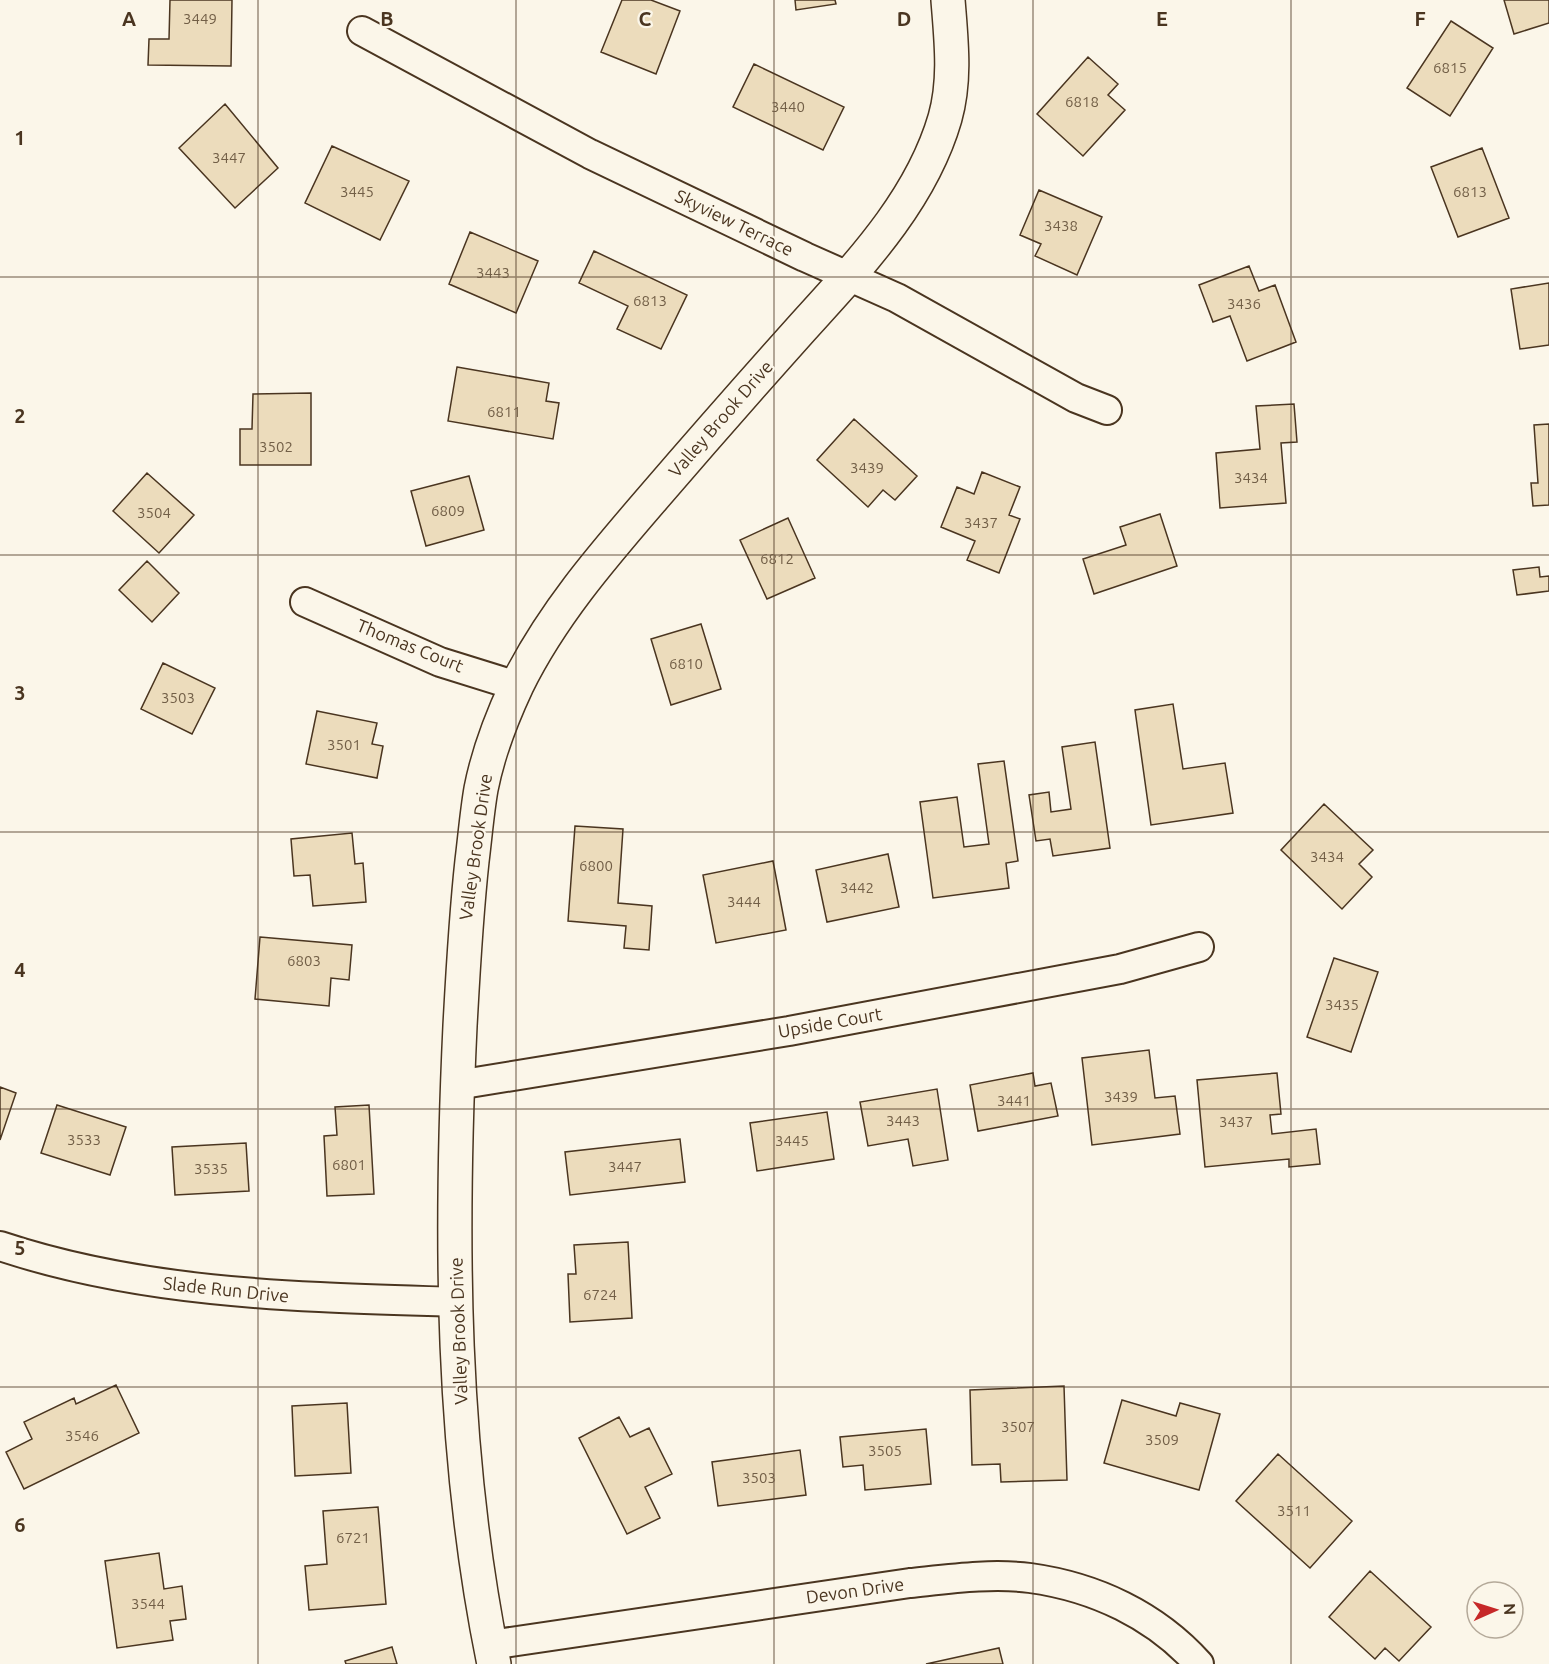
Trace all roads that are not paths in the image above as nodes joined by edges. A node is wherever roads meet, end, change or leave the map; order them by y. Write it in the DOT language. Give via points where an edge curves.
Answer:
graph roads {
  1 [pos="948,0"];
  2 [pos="362,31"];
  3 [pos="848,276"];
  4 [pos="1107,410"];
  5 [pos="305,602"];
  6 [pos="517,686"];
  7 [pos="1199,947"];
  8 [pos="457,1085"];
  9 [pos="0,1246"];
  10 [pos="456,1302"];
  11 [pos="492,1655"];
  12 [pos="1199,1664"];
  1 -- 3 [label="street, Valley Brook Drive" via="953,53 946,117 931,155 898,214"];
  2 -- 3 [label="street, Skyview Terrace" via="590,154"];
  3 -- 4 [label="street, Skyview Terrace" via="897,298 1076,398"];
  3 -- 6 [label="street, Valley Brook Drive" via="594,566 545,635"];
  5 -- 6 [label="street, Thomas Court" via="440,662"];
  6 -- 8 [label="street, Valley Brook Drive" via="492,748 481,789 465,923"];
  7 -- 8 [label="street, Upside Court" via="1120,969 800,1029"];
  8 -- 10 [label="street, Valley Brook Drive"];
  9 -- 10 [label="street, Slade Run Drive" via="127,1279 184,1287 293,1297"];
  10 -- 11 [label="street, Valley Brook Drive" via="466,1467 481,1603"];
  11 -- 12 [label="street, Devon Drive" via="910,1582 979,1577 1029,1578 1080,1589 1128,1608 1153,1623"];
}
